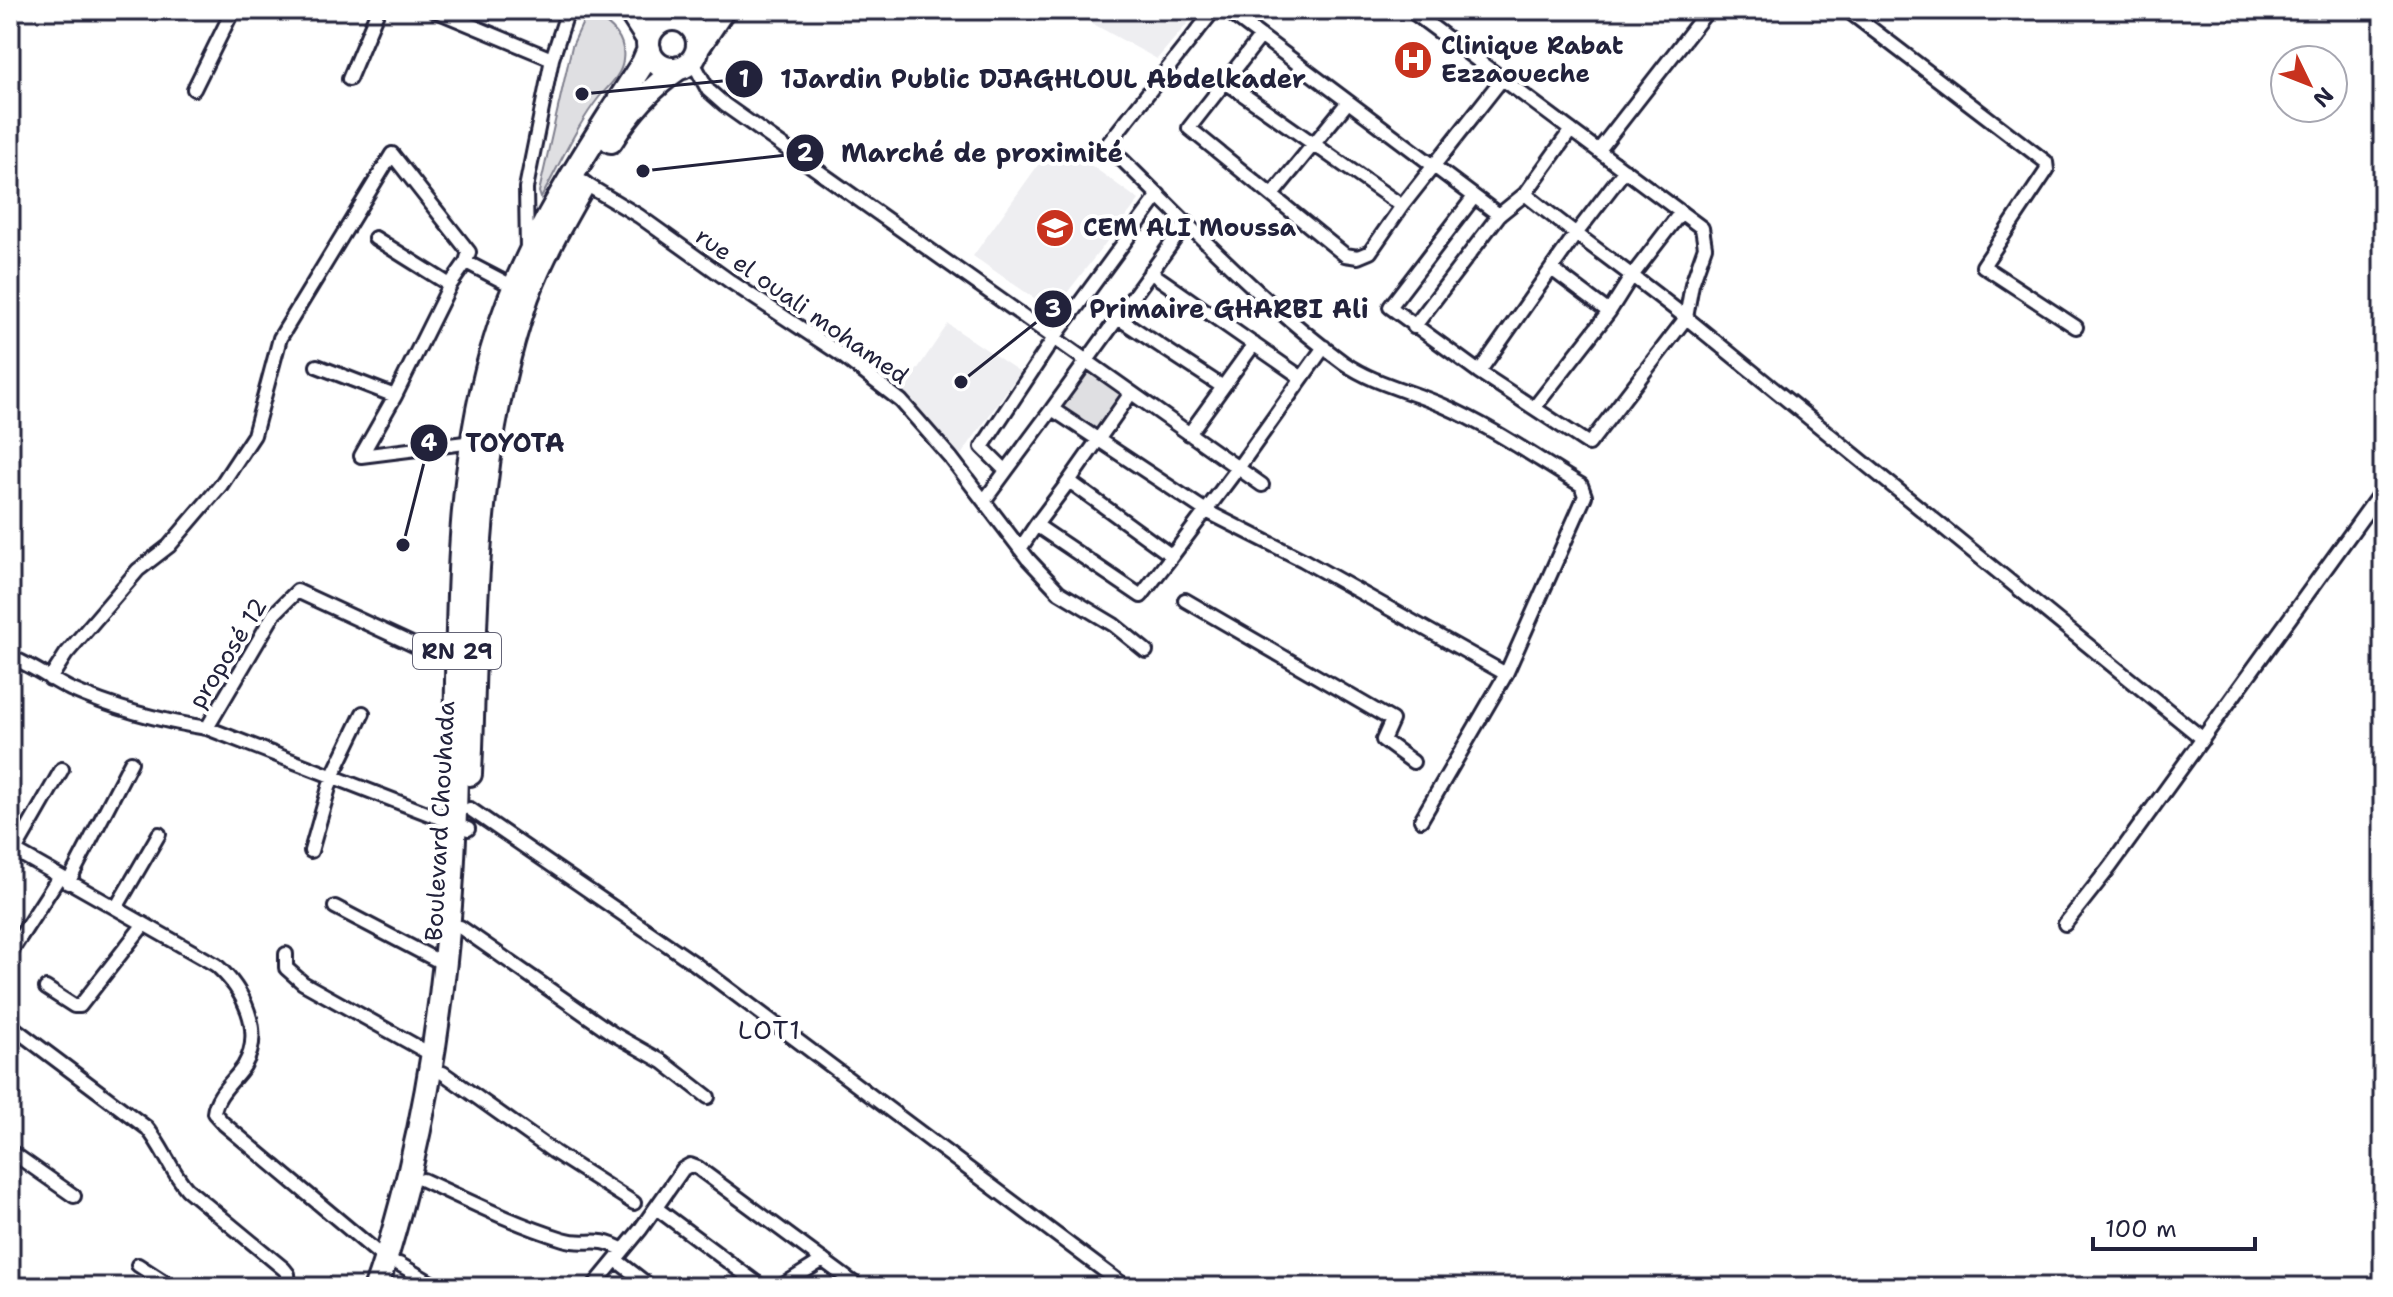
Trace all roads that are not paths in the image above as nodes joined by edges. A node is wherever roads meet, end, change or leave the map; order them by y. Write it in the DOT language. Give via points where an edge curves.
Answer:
graph roads {
  1 [pos="233,10"];
  2 [pos="378,10"];
  3 [pos="434,10"];
  4 [pos="568,10"];
  5 [pos="628,10"];
  6 [pos="723,10"];
  7 [pos="1214,10"];
  8 [pos="1226,10"];
  9 [pos="1410,10"];
  10 [pos="1708,10"];
  11 [pos="1847,10"];
  12 [pos="673,14"];
  13 [pos="1261,36"];
  14 [pos="648,45"];
  15 [pos="690,58"];
  16 [pos="552,59"];
  17 [pos="349,79"];
  18 [pos="1502,79"];
  19 [pos="1224,81"];
  20 [pos="194,89"];
  21 [pos="1348,102"];
  22 [pos="1571,130"];
  23 [pos="1313,146"];
  24 [pos="1599,150"];
  25 [pos="1434,167"];
  26 [pos="1625,170"];
  27 [pos="584,183"];
  28 [pos="1525,194"];
  29 [pos="1159,195"];
  30 [pos="1272,195"];
  31 [pos="1474,197"];
  32 [pos="1402,206"];
  33 [pos="1681,212"];
  34 [pos="1499,215"];
  35 [pos="1187,222"];
  36 [pos="1575,235"];
  37 [pos="375,238"];
  38 [pos="528,257"];
  39 [pos="466,262"];
  40 [pos="1553,270"];
  41 [pos="1150,272"];
  42 [pos="1631,277"];
  43 [pos="450,285"];
  44 [pos="514,287"];
  45 [pos="1609,312"];
  46 [pos="1118,318"];
  47 [pos="1686,318"];
  48 [pos="1414,327"];
  49 [pos="2076,327"];
  50 [pos="1054,338"];
  51 [pos="1254,344"];
  52 [pos="1324,347"];
  53 [pos="1086,362"];
  54 [pos="317,366"];
  55 [pos="1479,372"];
  56 [pos="1302,378"];
  57 [pos="1223,387"];
  58 [pos="1131,393"];
  59 [pos="395,396"];
  60 [pos="1534,408"];
  61 [pos="1052,409"];
  62 [pos="1189,434"];
  63 [pos="1099,438"];
  64 [pos="473,442"];
  65 [pos="1238,468"];
  66 [pos="1006,471"];
  67 [pos="1069,481"];
  68 [pos="1262,485"];
  69 [pos="2383,489"];
  70 [pos="984,501"];
  71 [pos="1206,511"];
  72 [pos="1036,525"];
  73 [pos="1020,549"];
  74 [pos="1172,556"];
  75 [pos="1185,600"];
  76 [pos="1146,651"];
  77 [pos="10,657"];
  78 [pos="457,665"];
  79 [pos="1506,674"];
  80 [pos="50,679"];
  81 [pos="363,713"];
  82 [pos="207,728"];
  83 [pos="2203,739"];
  84 [pos="131,762"];
  85 [pos="1413,762"];
  86 [pos="62,769"];
  87 [pos="332,777"];
  88 [pos="1421,820"];
  89 [pos="464,821"];
  90 [pos="159,834"];
  91 [pos="13,849"];
  92 [pos="311,851"];
  93 [pos="64,880"];
  94 [pos="335,907"];
  95 [pos="116,908"];
  96 [pos="144,924"];
  97 [pos="2065,924"];
  98 [pos="460,927"];
  99 [pos="10,953"];
  100 [pos="286,954"];
  101 [pos="444,964"];
  102 [pos="46,988"];
  103 [pos="10,1025"];
  104 [pos="438,1065"];
  105 [pos="708,1097"];
  106 [pos="10,1151"];
  107 [pos="423,1180"];
  108 [pos="74,1196"];
  109 [pos="634,1203"];
  110 [pos="656,1208"];
  111 [pos="620,1255"];
  112 [pos="823,1260"];
  113 [pos="392,1262"];
  114 [pos="138,1265"];
  115 [pos="172,1287"];
  116 [pos="289,1287"];
  117 [pos="376,1287"];
  118 [pos="391,1287"];
  119 [pos="438,1287"];
  120 [pos="593,1287"];
  121 [pos="651,1287"];
  122 [pos="762,1287"];
  123 [pos="780,1287"];
  124 [pos="859,1287"];
  125 [pos="1126,1287"];
  1 -- 20 [label="street"];
  2 -- 17 [label="street"];
  3 -- 16 [label="street"];
  4 -- 16 [label="street"];
  5 -- 14 [label="main road"];
  6 -- 15 [label="highway, RN 29"];
  7 -- 29 [label="street" via="1107,145"];
  8 -- 13 [label="street"];
  9 -- 18 [label="street"];
  10 -- 24 [label="street"];
  11 -- 49 [label="street" via="2046,162 2047,170 1983,266"];
  12 -- 14 [label="highway" via="655,27"];
  12 -- 15 [label="highway" via="695,31"];
  13 -- 19 [label="street"];
  13 -- 21 [label="street"];
  14 -- 15 [label="highway" via="663,67"];
  14 -- 38 [label="highway, RN 29" via="643,63"];
  15 -- 27 [label="highway, Boulevard Chouhada / RN 29" via="625,118"];
  15 -- 50 [label="street" via="708,90 725,105"];
  16 -- 38 [label="street" via="526,188"];
  18 -- 22 [label="street"];
  18 -- 25 [label="street"];
  19 -- 23 [label="street"];
  19 -- 30 [label="street" via="1189,128"];
  21 -- 23 [label="street"];
  21 -- 25 [label="street"];
  22 -- 24 [label="street"];
  22 -- 28 [label="street"];
  23 -- 30 [label="street"];
  23 -- 32 [label="street"];
  24 -- 26 [label="street"];
  25 -- 31 [label="street"];
  25 -- 32 [label="street"];
  26 -- 33 [label="street"];
  26 -- 36 [label="street"];
  27 -- 70 [label="street, rue el ouali mohamed" via="840,354 901,401"];
  27 -- 89 [label="highway, Boulevard Chouhada / RN 29" via="528,294 489,442"];
  28 -- 34 [label="street"];
  28 -- 36 [label="street"];
  29 -- 35 [label="street"];
  29 -- 50 [label="street"];
  30 -- 32 [label="street" via="1345,255 1358,257 1370,252"];
  31 -- 34 [label="street"];
  31 -- 48 [label="street" via="1390,307"];
  33 -- 42 [label="street"];
  33 -- 47 [label="street" via="1702,228 1705,247"];
  34 -- 48 [label="street"];
  35 -- 41 [label="street"];
  35 -- 52 [label="street"];
  36 -- 40 [label="street"];
  36 -- 42 [label="street"];
  37 -- 43 [label="street"];
  38 -- 44 [label="highway, RN 29"];
  39 -- 43 [label="street"];
  39 -- 44 [label="street"];
  39 -- 80 [label="street" via="469,252 392,154 280,338 254,435 221,485 169,546 138,570"];
  40 -- 45 [label="street"];
  40 -- 55 [label="street"];
  41 -- 46 [label="street"];
  41 -- 51 [label="street"];
  42 -- 45 [label="street"];
  42 -- 47 [label="street"];
  43 -- 59 [label="street"];
  44 -- 64 [label="highway, RN 29" via="492,351"];
  45 -- 60 [label="street"];
  46 -- 53 [label="street"];
  46 -- 57 [label="street"];
  47 -- 60 [label="street" via="1589,444"];
  47 -- 83 [label="street"];
  48 -- 55 [label="street"];
  50 -- 53 [label="street"];
  50 -- 66 [label="street" via="982,447"];
  51 -- 56 [label="street"];
  51 -- 57 [label="street"];
  52 -- 56 [label="street"];
  52 -- 79 [label="street" via="1347,365 1482,425 1581,485 1585,496"];
  53 -- 58 [label="street"];
  53 -- 61 [label="street"];
  54 -- 59 [label="street"];
  55 -- 60 [label="street"];
  56 -- 65 [label="street"];
  57 -- 62 [label="street"];
  58 -- 62 [label="street"];
  58 -- 63 [label="street"];
  59 -- 64 [label="street" via="361,456"];
  61 -- 63 [label="street"];
  61 -- 66 [label="street"];
  62 -- 65 [label="street"];
  63 -- 67 [label="street"];
  63 -- 71 [label="street"];
  64 -- 78 [label="highway, RN 29"];
  65 -- 68 [label="street"];
  65 -- 71 [label="street"];
  66 -- 70 [label="street"];
  67 -- 72 [label="street"];
  67 -- 74 [label="street"];
  69 -- 83 [label="street"];
  70 -- 73 [label="street, rue el ouali mohamed"];
  71 -- 74 [label="street"];
  71 -- 79 [label="street"];
  72 -- 73 [label="street"];
  72 -- 74 [label="street" via="1141,596"];
  73 -- 76 [label="street, rue el ouali mohamed" via="1059,592"];
  75 -- 85 [label="street" via="1392,720 1383,740"];
  77 -- 80 [label="street"];
  78 -- 82 [label="street, proposé 12" via="297,591 274,614"];
  78 -- 89 [label="highway, RN 29"];
  79 -- 88 [label="street"];
  80 -- 82 [label="street" via="105,703"];
  81 -- 87 [label="street"];
  82 -- 87 [label="street"];
  83 -- 97 [label="street"];
  84 -- 93 [label="street"];
  86 -- 91 [label="street"];
  87 -- 89 [label="street"];
  87 -- 92 [label="street"];
  89 -- 98 [label="highway, Boulevard Chouhada / RN 29"];
  89 -- 101 [label="highway, RN 29"];
  89 -- 125 [label="street" via="694,963"];
  90 -- 95 [label="street"];
  91 -- 93 [label="street"];
  93 -- 95 [label="street"];
  93 -- 99 [label="street"];
  94 -- 101 [label="street"];
  95 -- 96 [label="street"];
  96 -- 102 [label="street" via="80,1006"];
  96 -- 113 [label="street" via="216,965 241,992 250,1019 251,1049 214,1113"];
  98 -- 104 [label="highway, Boulevard Chouhada / RN 29"];
  98 -- 105 [label="street"];
  100 -- 104 [label="street" via="286,968 303,983"];
  101 -- 104 [label="highway, RN 29"];
  103 -- 116 [label="street" via="147,1128 187,1189 284,1269"];
  104 -- 107 [label="highway, Boulevard Chouhada / RN 29"];
  104 -- 109 [label="street" via="554,1152"];
  104 -- 113 [label="highway, RN 29"];
  106 -- 108 [label="street"];
  107 -- 111 [label="street" via="567,1241 608,1242"];
  107 -- 113 [label="highway, Boulevard Chouhada / RN 29"];
  110 -- 111 [label="street"];
  110 -- 112 [label="street" via="690,1165"];
  110 -- 122 [label="street"];
  111 -- 120 [label="street"];
  111 -- 121 [label="street"];
  112 -- 123 [label="street"];
  112 -- 124 [label="street"];
  113 -- 117 [label="highway, RN 29"];
  113 -- 118 [label="highway, Boulevard Chouhada / RN 29"];
  113 -- 119 [label="street"];
  114 -- 115 [label="street"];
}
